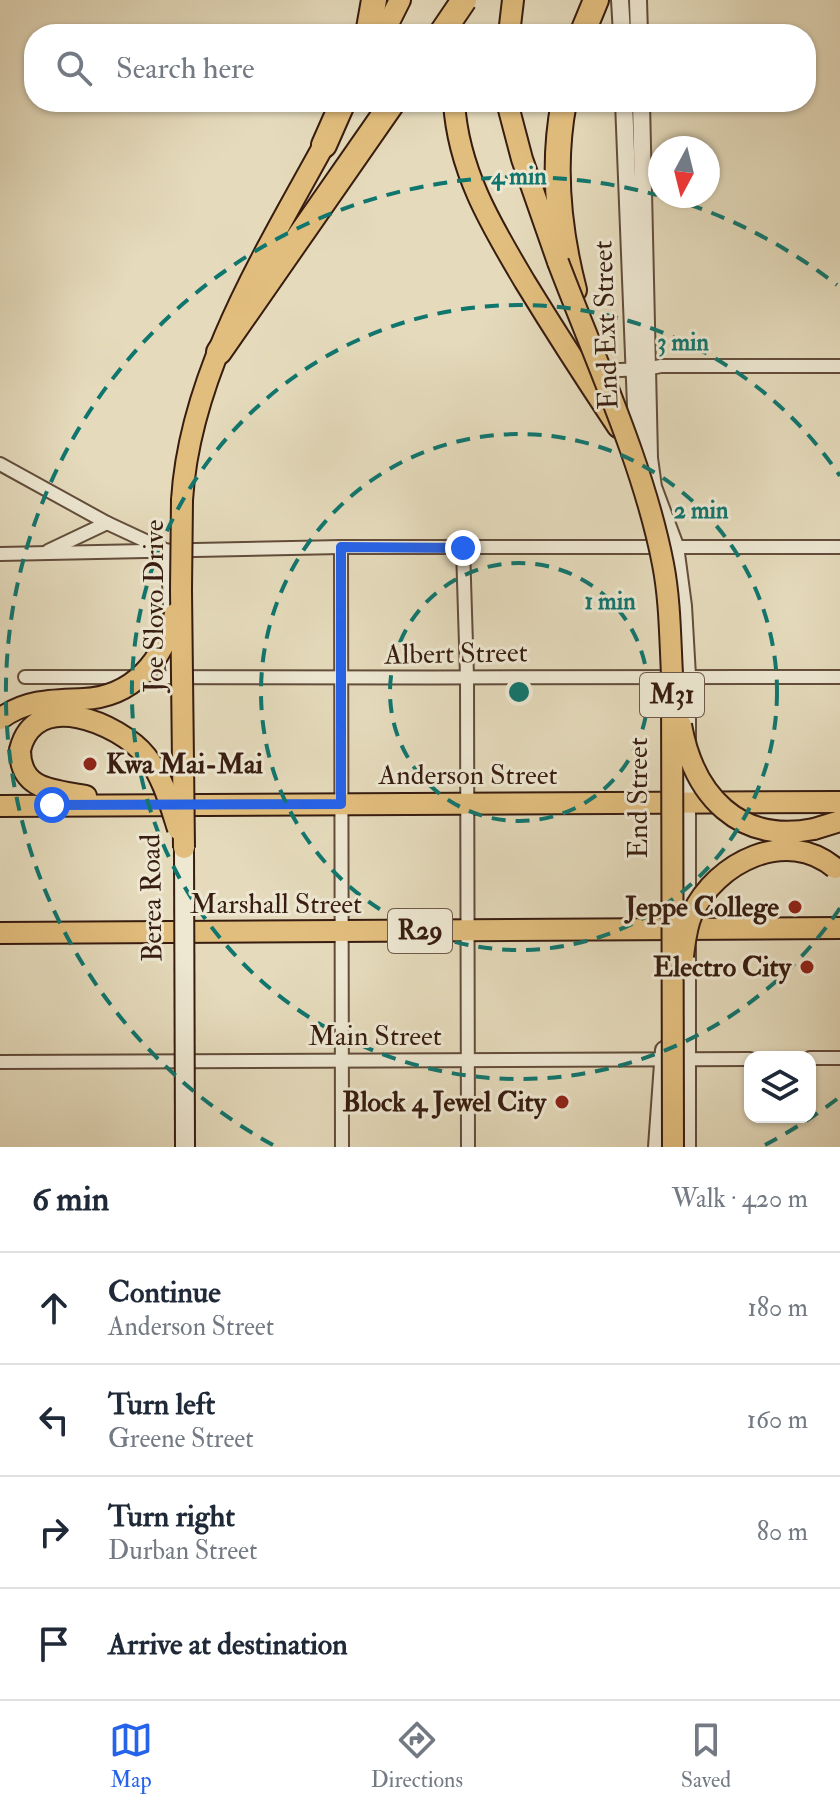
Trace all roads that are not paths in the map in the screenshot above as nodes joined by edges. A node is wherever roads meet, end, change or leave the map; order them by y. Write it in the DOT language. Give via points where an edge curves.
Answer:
graph roads {
  1 [pos="374,0"];
  2 [pos="400,0"];
  3 [pos="458,0"];
  4 [pos="464,0"];
  5 [pos="500,0"];
  6 [pos="513,0"];
  7 [pos="596,0"];
  8 [pos="620,0"];
  9 [pos="638,0"];
  10 [pos="370,24"];
  11 [pos="388,24"];
  12 [pos="448,24"];
  13 [pos="454,24"];
  14 [pos="499,24"];
  15 [pos="510,24"];
  16 [pos="586,24"];
  17 [pos="621,24"];
  18 [pos="639,24"];
  19 [pos="340,112"];
  20 [pos="386,112"];
  21 [pos="455,112"];
  22 [pos="510,112"];
  23 [pos="563,112"];
  24 [pos="625,112"];
  25 [pos="641,112"];
  26 [pos="324,145"];
  27 [pos="589,342"];
  28 [pos="219,352"];
  29 [pos="643,366"];
  30 [pos="840,366"];
  31 [pos="578,367"];
  32 [pos="638,457"];
  33 [pos="0,464"];
  34 [pos="107,523"];
  35 [pos="651,545"];
  36 [pos="675,546"];
  37 [pos="341,547"];
  38 [pos="840,547"];
  39 [pos="463,548"];
  40 [pos="168,551"];
  41 [pos="0,554"];
  42 [pos="41,554"];
  43 [pos="181,590"];
  44 [pos="674,676"];
  45 [pos="25,677"];
  46 [pos="467,677"];
  47 [pos="840,677"];
  48 [pos="173,678"];
  49 [pos="341,679"];
  50 [pos="0,719"];
  51 [pos="663,802"];
  52 [pos="687,802"];
  53 [pos="840,802"];
  54 [pos="466,803"];
  55 [pos="341,804"];
  56 [pos="121,805"];
  57 [pos="174,805"];
  58 [pos="0,806"];
  59 [pos="840,821"];
  60 [pos="184,848"];
  61 [pos="838,871"];
  62 [pos="664,928"];
  63 [pos="687,928"];
  64 [pos="840,928"];
  65 [pos="468,931"];
  66 [pos="177,932"];
  67 [pos="340,932"];
  68 [pos="0,933"];
  69 [pos="673,1033"];
  70 [pos="816,1058"];
  71 [pos="840,1058"];
  72 [pos="664,1059"];
  73 [pos="687,1059"];
  74 [pos="744,1059"];
  75 [pos="343,1060"];
  76 [pos="467,1060"];
  77 [pos="0,1062"];
  78 [pos="179,1062"];
  79 [pos="179,1147"];
  80 [pos="185,1147"];
  81 [pos="342,1147"];
  82 [pos="468,1147"];
  83 [pos="657,1147"];
  84 [pos="673,1147"];
  85 [pos="687,1147"];
  1 -- 10 [label="highway"];
  2 -- 11 [label="main road"];
  3 -- 13 [label="main road"];
  4 -- 12 [label="highway, bridge"];
  5 -- 14 [label="main road"];
  6 -- 15 [label="main road"];
  7 -- 16 [label="highway"];
  8 -- 17 [label="street"];
  9 -- 18 [label="street"];
  19 -- 26 [label="highway"];
  20 -- 28 [label="highway"];
  21 -- 31 [label="main road" via="460,146 485,215"];
  22 -- 27 [label="main road, M31, bridge"];
  23 -- 27 [label="highway, bridge" via="557,186 563,237"];
  24 -- 29 [label="street, End Ext Street"];
  25 -- 29 [label="street, End Ext Street"];
  26 -- 28 [label="main road, Joe Slovo Drive"];
  27 -- 44 [label="main road, M31, bridge" via="655,530"];
  28 -- 43 [label="main road, Joe Slovo Drive, bridge" via="194,419 184,471"];
  29 -- 30 [label="street"];
  29 -- 31 [label="street"];
  29 -- 32 [label="street, End Ext Street"];
  29 -- 36 [label="street, End Ext Street" via="650,474"];
  31 -- 32 [label="main road"];
  32 -- 35 [label="street, End Ext Street"];
  33 -- 34 [label="street"];
  34 -- 40 [label="street"];
  34 -- 42 [label="street"];
  35 -- 36 [label="street"];
  35 -- 39 [label="street"];
  35 -- 44 [label="street, End Street"];
  36 -- 38 [label="street"];
  36 -- 44 [label="street, End Street" via="683,606"];
  37 -- 39 [label="street"];
  37 -- 40 [label="street"];
  37 -- 49 [label="street"];
  39 -- 46 [label="street"];
  40 -- 42 [label="street"];
  40 -- 48 [label="street, Berea Road"];
  41 -- 42 [label="street"];
  43 -- 50 [label="main road, bridge" via="166,642 139,678 116,693 34,702"];
  43 -- 60 [label="main road, Joe Slovo Drive, bridge"];
  44 -- 46 [label="street, Albert Street"];
  44 -- 47 [label="street, Albert Street"];
  44 -- 51 [label="street, End Street"];
  44 -- 52 [label="street, End Street"];
  44 -- 59 [label="main road, bridge" via="684,743 712,799 739,820 771,832"];
  44 -- 69 [label="main road, M31, bridge"];
  45 -- 48 [label="street, Albert Street"];
  46 -- 49 [label="street, Albert Street"];
  46 -- 54 [label="street"];
  48 -- 49 [label="street, Albert Street"];
  48 -- 57 [label="street, Berea Road"];
  49 -- 55 [label="street"];
  51 -- 52 [label="main road, Anderson Street"];
  51 -- 54 [label="main road, Anderson Street"];
  51 -- 62 [label="street, End Street"];
  52 -- 53 [label="main road, Anderson Street"];
  52 -- 63 [label="street, End Street"];
  54 -- 55 [label="main road, Anderson Street"];
  54 -- 65 [label="street"];
  55 -- 57 [label="main road, Anderson Street"];
  55 -- 67 [label="street"];
  56 -- 57 [label="main road, Anderson Street"];
  56 -- 58 [label="main road, Anderson Street"];
  56 -- 60 [label="main road, bridge" via="34,784 22,769 20,750 26,733 54,717 86,718 120,733 154,767"];
  57 -- 66 [label="street, Berea Road"];
  60 -- 80 [label="main road, Joe Slovo Drive, bridge"];
  61 -- 69 [label="main road, bridge" via="805,852 777,850 746,859 718,879 697,905 687,930"];
  62 -- 63 [label="main road, Marshall Street / R29"];
  62 -- 65 [label="main road, Marshall Street / R29"];
  62 -- 72 [label="street, End Street"];
  63 -- 64 [label="main road, Marshall Street / R29"];
  63 -- 73 [label="street, End Street"];
  65 -- 67 [label="main road, Marshall Street / R29"];
  65 -- 76 [label="street"];
  66 -- 67 [label="main road, Marshall Street / R29"];
  66 -- 68 [label="main road, Marshall Street / R29"];
  66 -- 78 [label="street, Berea Road"];
  67 -- 75 [label="street"];
  69 -- 84 [label="main road, M31, bridge"];
  70 -- 71 [label="street"];
  72 -- 73 [label="street, Main Street"];
  72 -- 76 [label="street, Main Street"];
  72 -- 83 [label="street, End Street"];
  73 -- 74 [label="street, Main Street"];
  73 -- 85 [label="street, End Street"];
  75 -- 76 [label="street, Main Street"];
  75 -- 78 [label="street, Main Street"];
  75 -- 81 [label="street"];
  76 -- 82 [label="street"];
  77 -- 78 [label="street, Main Street"];
  78 -- 79 [label="street, Berea Road"];
}
